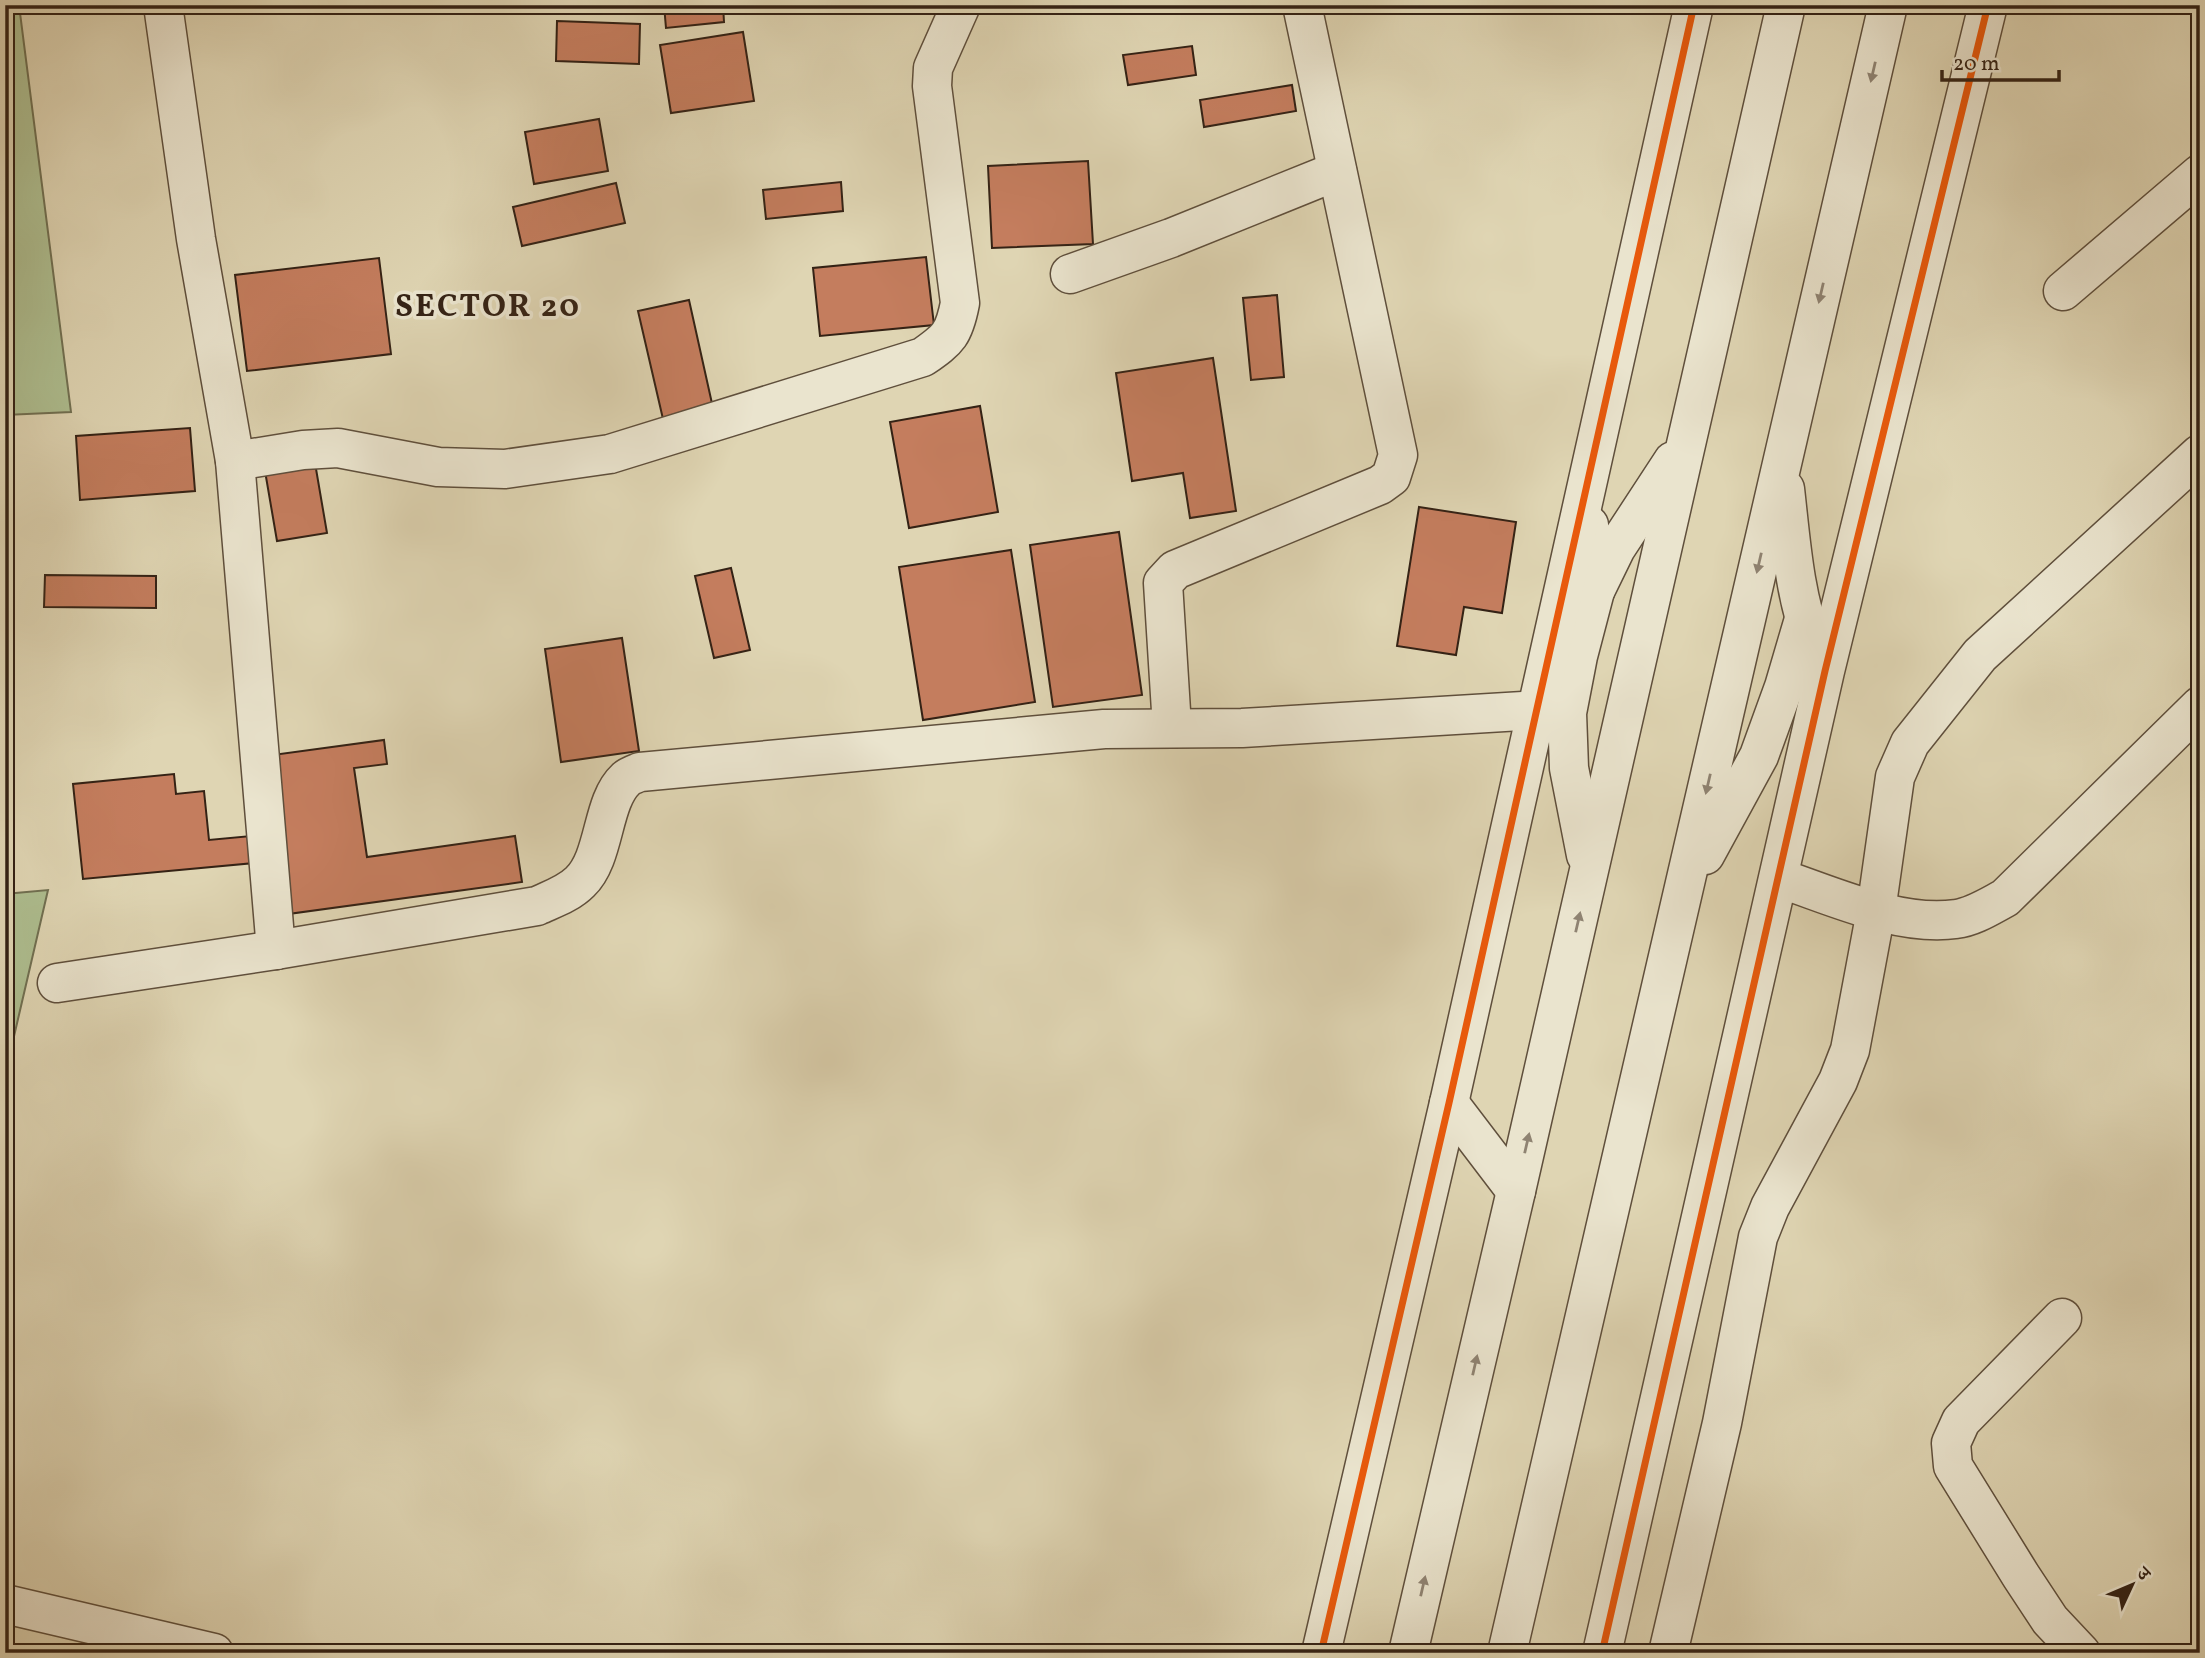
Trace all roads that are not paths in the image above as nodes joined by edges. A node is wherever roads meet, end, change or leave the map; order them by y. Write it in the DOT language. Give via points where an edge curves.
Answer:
graph roads {
  1 [pos="163,5"];
  2 [pos="961,5"];
  3 [pos="1302,5"];
  4 [pos="1694,5"];
  5 [pos="1786,5"];
  6 [pos="1888,5"];
  7 [pos="1988,5"];
  8 [pos="1337,170"];
  9 [pos="2200,174"];
  10 [pos="1070,274"];
  11 [pos="2063,291"];
  12 [pos="1687,440"];
  13 [pos="2200,454"];
  14 [pos="234,461"];
  15 [pos="1782,464"];
  16 [pos="1584,497"];
  17 [pos="1595,591"];
  18 [pos="1804,619"];
  19 [pos="1825,670"];
  20 [pos="2200,706"];
  21 [pos="1537,710"];
  22 [pos="1172,727"];
  23 [pos="1590,871"];
  24 [pos="1779,878"];
  25 [pos="1682,895"];
  26 [pos="1876,911"];
  27 [pos="276,950"];
  28 [pos="57,983"];
  29 [pos="1449,1103"];
  30 [pos="1516,1191"];
  31 [pos="2062,1318"];
  32 [pos="5,1604"];
  33 [pos="214,1653"];
  34 [pos="1321,1653"];
  35 [pos="1408,1653"];
  36 [pos="1507,1653"];
  37 [pos="1602,1653"];
  38 [pos="1668,1653"];
  39 [pos="2081,1653"];
  1 -- 14 [label="street"];
  2 -- 14 [label="street" via="933,68 932,86 960,303 947,340 923,357 610,454 505,470 438,467 338,448"];
  3 -- 8 [label="street"];
  4 -- 16 [label="street"];
  5 -- 12 [label="street"];
  6 -- 15 [label="street, one-way"];
  7 -- 19 [label="street"];
  8 -- 10 [label="street"];
  8 -- 22 [label="street" via="1398,456 1395,467 1380,485 1168,576 1163,583"];
  9 -- 11 [label="street"];
  12 -- 17 [label="street" via="1616,548"];
  12 -- 23 [label="street"];
  13 -- 26 [label="street" via="1980,655 1910,743 1895,776"];
  14 -- 27 [label="street"];
  15 -- 18 [label="street"];
  15 -- 25 [label="street, one-way"];
  16 -- 17 [label="street"];
  16 -- 21 [label="street"];
  17 -- 23 [label="street" via="1567,713 1569,768"];
  18 -- 19 [label="street"];
  18 -- 25 [label="street" via="1759,756"];
  19 -- 24 [label="street"];
  20 -- 26 [label="street" via="2005,898 1959,919 1930,920"];
  21 -- 22 [label="street"];
  21 -- 29 [label="street"];
  22 -- 27 [label="street" via="1104,729 640,772 626,778 617,791 592,866 567,892 537,906"];
  30 -- 23 [label="street, one-way"];
  24 -- 26 [label="street"];
  24 -- 37 [label="street"];
  25 -- 36 [label="street"];
  26 -- 38 [label="street" via="1850,1050 1758,1237 1722,1423"];
  27 -- 28 [label="street"];
  29 -- 30 [label="street"];
  29 -- 34 [label="street"];
  35 -- 30 [label="street, one-way"];
  31 -- 39 [label="street" via="1961,1421 1951,1443 1953,1466 2021,1576 2050,1620"];
  32 -- 33 [label="street"];
}
